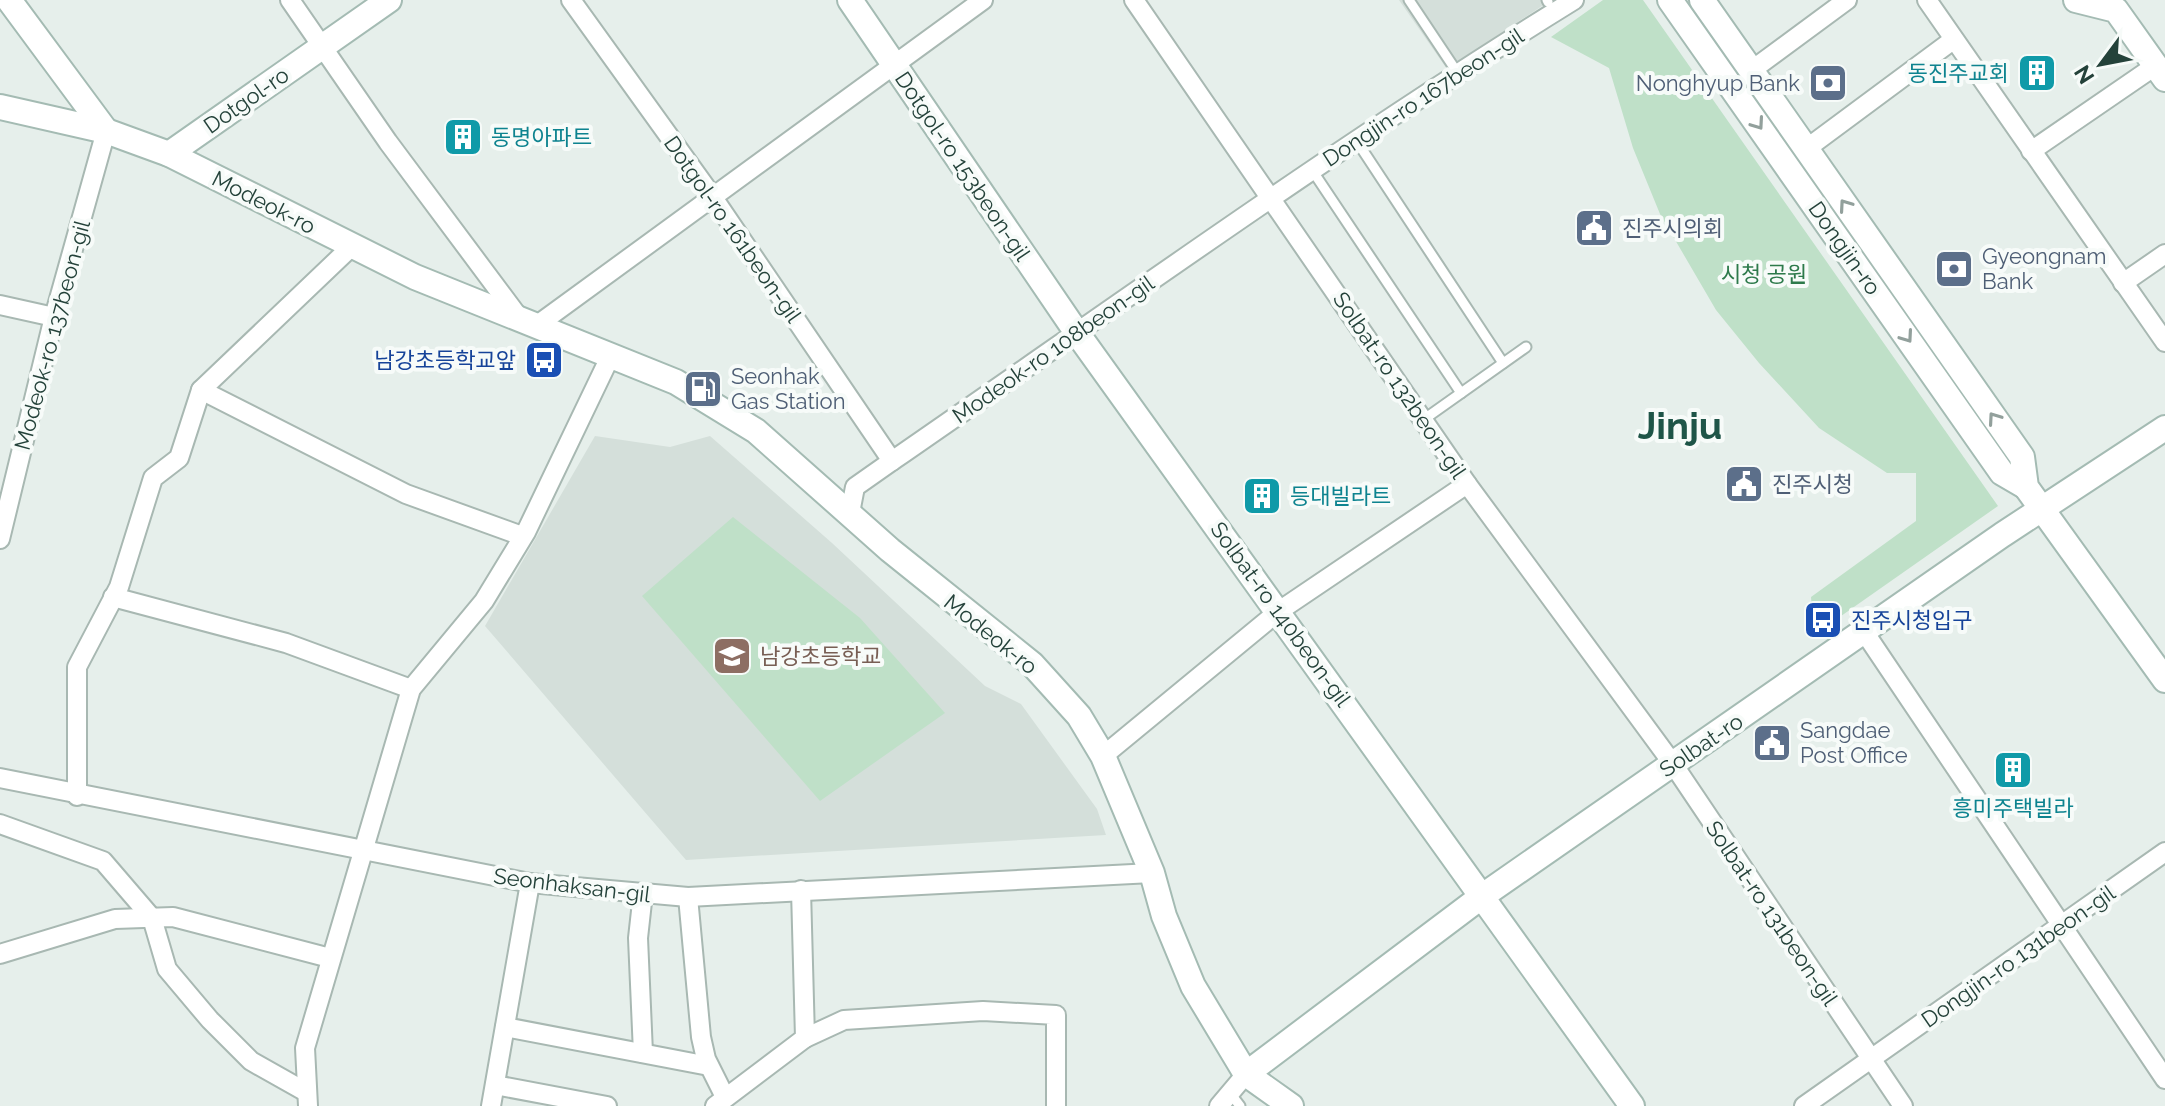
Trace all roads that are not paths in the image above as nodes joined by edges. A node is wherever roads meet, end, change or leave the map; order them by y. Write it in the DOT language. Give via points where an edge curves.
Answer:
graph roads {
  1 [pos="9,0"];
  2 [pos="290,0"];
  3 [pos="389,0"];
  4 [pos="571,0"];
  5 [pos="850,0"];
  6 [pos="1134,0"];
  7 [pos="1574,0"];
  8 [pos="1670,0"];
  9 [pos="1702,0"];
  10 [pos="1847,0"];
  11 [pos="1927,0"];
  12 [pos="2076,0"];
  13 [pos="1413,2"];
  14 [pos="974,3"];
  15 [pos="2113,5"];
  16 [pos="1953,40"];
  17 [pos="322,47"];
  18 [pos="893,64"];
  19 [pos="1752,70"];
  20 [pos="1457,72"];
  21 [pos="2160,72"];
  22 [pos="0,107"];
  23 [pos="106,131"];
  24 [pos="1356,140"];
  25 [pos="1806,149"];
  26 [pos="2031,151"];
  27 [pos="169,154"];
  28 [pos="1312,170"];
  29 [pos="712,196"];
  30 [pos="1272,197"];
  31 [pos="351,247"];
  32 [pos="2165,254"];
  33 [pos="2123,283"];
  34 [pos="0,305"];
  35 [pos="54,317"];
  36 [pos="528,322"];
  37 [pos="1077,333"];
  38 [pos="2165,342"];
  39 [pos="1526,347"];
  40 [pos="610,357"];
  41 [pos="1503,363"];
  42 [pos="201,390"];
  43 [pos="1461,393"];
  44 [pos="1423,420"];
  45 [pos="2165,428"];
  46 [pos="892,461"];
  47 [pos="1467,484"];
  48 [pos="2026,487"];
  49 [pos="2041,509"];
  50 [pos="850,513"];
  51 [pos="522,536"];
  52 [pos="0,539"];
  53 [pos="113,597"];
  54 [pos="1279,611"];
  55 [pos="1865,633"];
  56 [pos="2165,680"];
  57 [pos="411,689"];
  58 [pos="1103,756"];
  59 [pos="1673,764"];
  60 [pos="0,778"];
  61 [pos="77,796"];
  62 [pos="0,824"];
  63 [pos="361,852"];
  64 [pos="2165,852"];
  65 [pos="1152,873"];
  66 [pos="530,883"];
  67 [pos="801,890"];
  68 [pos="643,893"];
  69 [pos="688,897"];
  70 [pos="1481,897"];
  71 [pos="152,918"];
  72 [pos="2061,925"];
  73 [pos="0,954"];
  74 [pos="330,958"];
  75 [pos="505,1027"];
  76 [pos="805,1038"];
  77 [pos="643,1053"];
  78 [pos="1871,1061"];
  79 [pos="709,1066"];
  80 [pos="2165,1079"];
  81 [pos="495,1085"];
  82 [pos="1234,1095"];
  83 [pos="307,1099"];
  84 [pos="720,1101"];
  85 [pos="491,1106"];
  86 [pos="607,1106"];
  87 [pos="1056,1106"];
  88 [pos="1291,1106"];
  89 [pos="1632,1106"];
  90 [pos="1804,1106"];
  91 [pos="1903,1106"];
  1 -- 23 [label="street"];
  2 -- 17 [label="street"];
  3 -- 17 [label="street, Dotgol-ro"];
  4 -- 29 [label="street, Dotgol-ro 161beon-gil"];
  5 -- 18 [label="street, Dotgol-ro 153beon-gil"];
  6 -- 30 [label="street, Solbat-ro 132beon-gil"];
  7 -- 20 [label="street, Dongjin-ro 167beon-gil"];
  8 -- 48 [label="street, Dongjin-ro, one-way" via="2002,473"];
  9 -- 19 [label="street, Dongjin-ro"];
  10 -- 19 [label="street"];
  11 -- 16 [label="street"];
  12 -- 15 [label="street"];
  13 -- 20 [label="lane"];
  14 -- 18 [label="street"];
  15 -- 21 [label="street"];
  16 -- 25 [label="street"];
  16 -- 26 [label="street"];
  17 -- 27 [label="street, Dotgol-ro"];
  17 -- 36 [label="street" via="388,142"];
  18 -- 29 [label="street"];
  18 -- 37 [label="street, Dotgol-ro 153beon-gil"];
  19 -- 25 [label="street, Dongjin-ro"];
  20 -- 24 [label="street, Dongjin-ro 167beon-gil"];
  21 -- 26 [label="street"];
  22 -- 23 [label="street, Modeok-ro"];
  23 -- 27 [label="street, Modeok-ro"];
  23 -- 35 [label="street, Modeok-ro 137beon-gil"];
  24 -- 28 [label="street, Dongjin-ro 167beon-gil"];
  24 -- 41 [label="lane"];
  48 -- 25 [label="street, Dongjin-ro, one-way" via="2022,457"];
  26 -- 33 [label="street"];
  27 -- 31 [label="street, Modeok-ro"];
  28 -- 30 [label="street, Dongjin-ro 167beon-gil"];
  28 -- 43 [label="lane"];
  29 -- 36 [label="street"];
  29 -- 46 [label="street, Dotgol-ro 161beon-gil"];
  30 -- 37 [label="street, Modeok-ro 108beon-gil"];
  30 -- 44 [label="street, Solbat-ro 132beon-gil"];
  31 -- 36 [label="street, Modeok-ro"];
  31 -- 42 [label="street"];
  32 -- 33 [label="street"];
  33 -- 38 [label="street"];
  34 -- 35 [label="street"];
  35 -- 52 [label="street, Modeok-ro 137beon-gil"];
  36 -- 40 [label="street, Modeok-ro"];
  37 -- 46 [label="street, Modeok-ro 108beon-gil"];
  37 -- 54 [label="street, Solbat-ro 140beon-gil"];
  39 -- 41 [label="lane"];
  40 -- 50 [label="street, Modeok-ro" via="676,382 731,413"];
  40 -- 51 [label="street"];
  41 -- 43 [label="lane"];
  42 -- 51 [label="street" via="406,494"];
  42 -- 53 [label="street" via="179,458 153,478"];
  43 -- 44 [label="lane"];
  44 -- 47 [label="street, Solbat-ro 132beon-gil"];
  45 -- 49 [label="street, Solbat-ro"];
  46 -- 50 [label="street, Modeok-ro 108beon-gil" via="855,487"];
  47 -- 54 [label="street"];
  47 -- 59 [label="street, Solbat-ro 132beon-gil"];
  48 -- 49 [label="street, Dongjin-ro"];
  49 -- 55 [label="street, Solbat-ro"];
  49 -- 56 [label="street, Dongjin-ro"];
  50 -- 58 [label="street, Modeok-ro" via="1032,664 1079,716"];
  51 -- 57 [label="street" via="484,601"];
  53 -- 57 [label="street" via="286,643"];
  53 -- 61 [label="street" via="77,667"];
  54 -- 58 [label="street"];
  54 -- 70 [label="street, Solbat-ro 140beon-gil"];
  55 -- 59 [label="street, Solbat-ro"];
  55 -- 72 [label="street"];
  57 -- 63 [label="street"];
  58 -- 65 [label="street, Modeok-ro"];
  59 -- 70 [label="street, Solbat-ro"];
  59 -- 78 [label="street, Solbat-ro 131beon-gil"];
  60 -- 61 [label="street, Seonhaksan-gil"];
  61 -- 63 [label="street, Seonhaksan-gil"];
  62 -- 71 [label="street" via="103,861"];
  63 -- 66 [label="street, Seonhaksan-gil"];
  63 -- 74 [label="street"];
  64 -- 72 [label="street, Dongjin-ro 131beon-gil"];
  65 -- 67 [label="street, Seonhaksan-gil"];
  65 -- 82 [label="street, Modeok-ro"];
  66 -- 68 [label="street, Seonhaksan-gil"];
  66 -- 75 [label="street"];
  67 -- 69 [label="street, Seonhaksan-gil"];
  67 -- 76 [label="street"];
  68 -- 69 [label="street, Seonhaksan-gil"];
  68 -- 77 [label="street" via="638,938"];
  69 -- 79 [label="street" via="701,1037"];
  70 -- 82 [label="street, Solbat-ro"];
  70 -- 89 [label="street, Solbat-ro 140beon-gil"];
  71 -- 73 [label="street" via="115,919"];
  71 -- 74 [label="street" via="173,917"];
  71 -- 83 [label="street" via="167,969 210,1020 251,1061"];
  72 -- 78 [label="street, Dongjin-ro 131beon-gil"];
  72 -- 80 [label="street"];
  74 -- 83 [label="street" via="305,1048"];
  75 -- 77 [label="street"];
  75 -- 81 [label="street"];
  76 -- 84 [label="street"];
  76 -- 87 [label="street" via="844,1020 983,1011 1056,1015"];
  77 -- 79 [label="street"];
  78 -- 90 [label="street, Dongjin-ro 131beon-gil"];
  78 -- 91 [label="street"];
  79 -- 84 [label="street"];
  81 -- 85 [label="street"];
  81 -- 86 [label="street"];
  82 -- 88 [label="street, Modeok-ro"];
}
